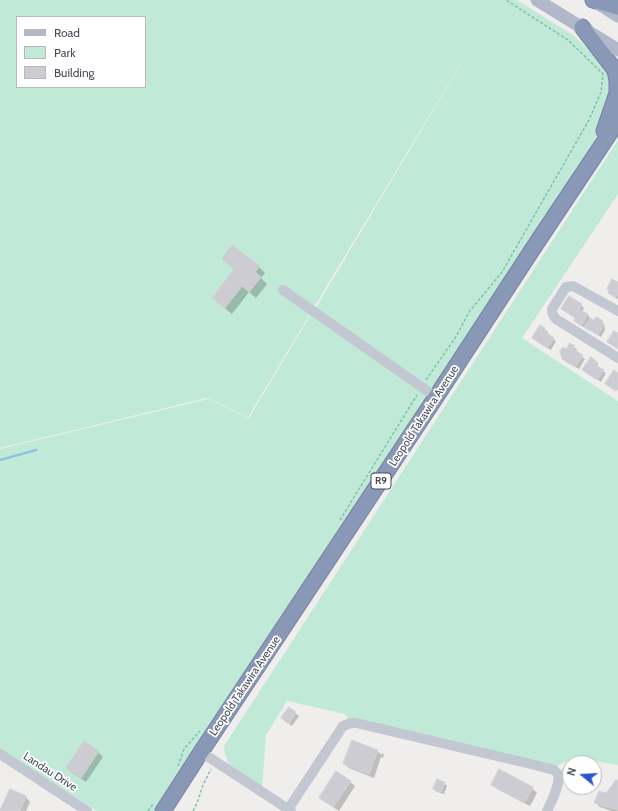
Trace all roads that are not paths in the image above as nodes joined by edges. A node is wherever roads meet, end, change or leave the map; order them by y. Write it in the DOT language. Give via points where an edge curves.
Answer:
graph roads {
  1 [pos="537,0"];
  2 [pos="593,0"];
  3 [pos="618,7"];
  4 [pos="618,16"];
  5 [pos="582,28"];
  6 [pos="618,50"];
  7 [pos="618,121"];
  8 [pos="618,132"];
  9 [pos="598,151"];
  10 [pos="283,290"];
  11 [pos="618,311"];
  12 [pos="618,358"];
  13 [pos="436,397"];
  14 [pos="201,752"];
  15 [pos="0,754"];
  16 [pos="289,810"];
  17 [pos="87,811"];
  18 [pos="163,811"];
  19 [pos="547,811"];
  1 -- 5 [label="main road"];
  2 -- 3 [label="highway"];
  2 -- 4 [label="main road"];
  5 -- 6 [label="main road"];
  5 -- 9 [label="highway" via="615,70 617,81 617,93"];
  7 -- 9 [label="highway, Leopold Takawira Avenue / R9"];
  8 -- 9 [label="highway"];
  9 -- 13 [label="highway, Leopold Takawira Avenue / R9"];
  10 -- 13 [label="street"];
  11 -- 12 [label="street" via="573,286 566,287 552,309 553,317"];
  13 -- 14 [label="highway, Leopold Takawira Avenue / R9"];
  14 -- 16 [label="street"];
  14 -- 18 [label="highway, Leopold Takawira Avenue / R9"];
  15 -- 17 [label="street, Landau Drive"];
  16 -- 19 [label="street" via="343,726 356,723 554,770 559,780"];
}
